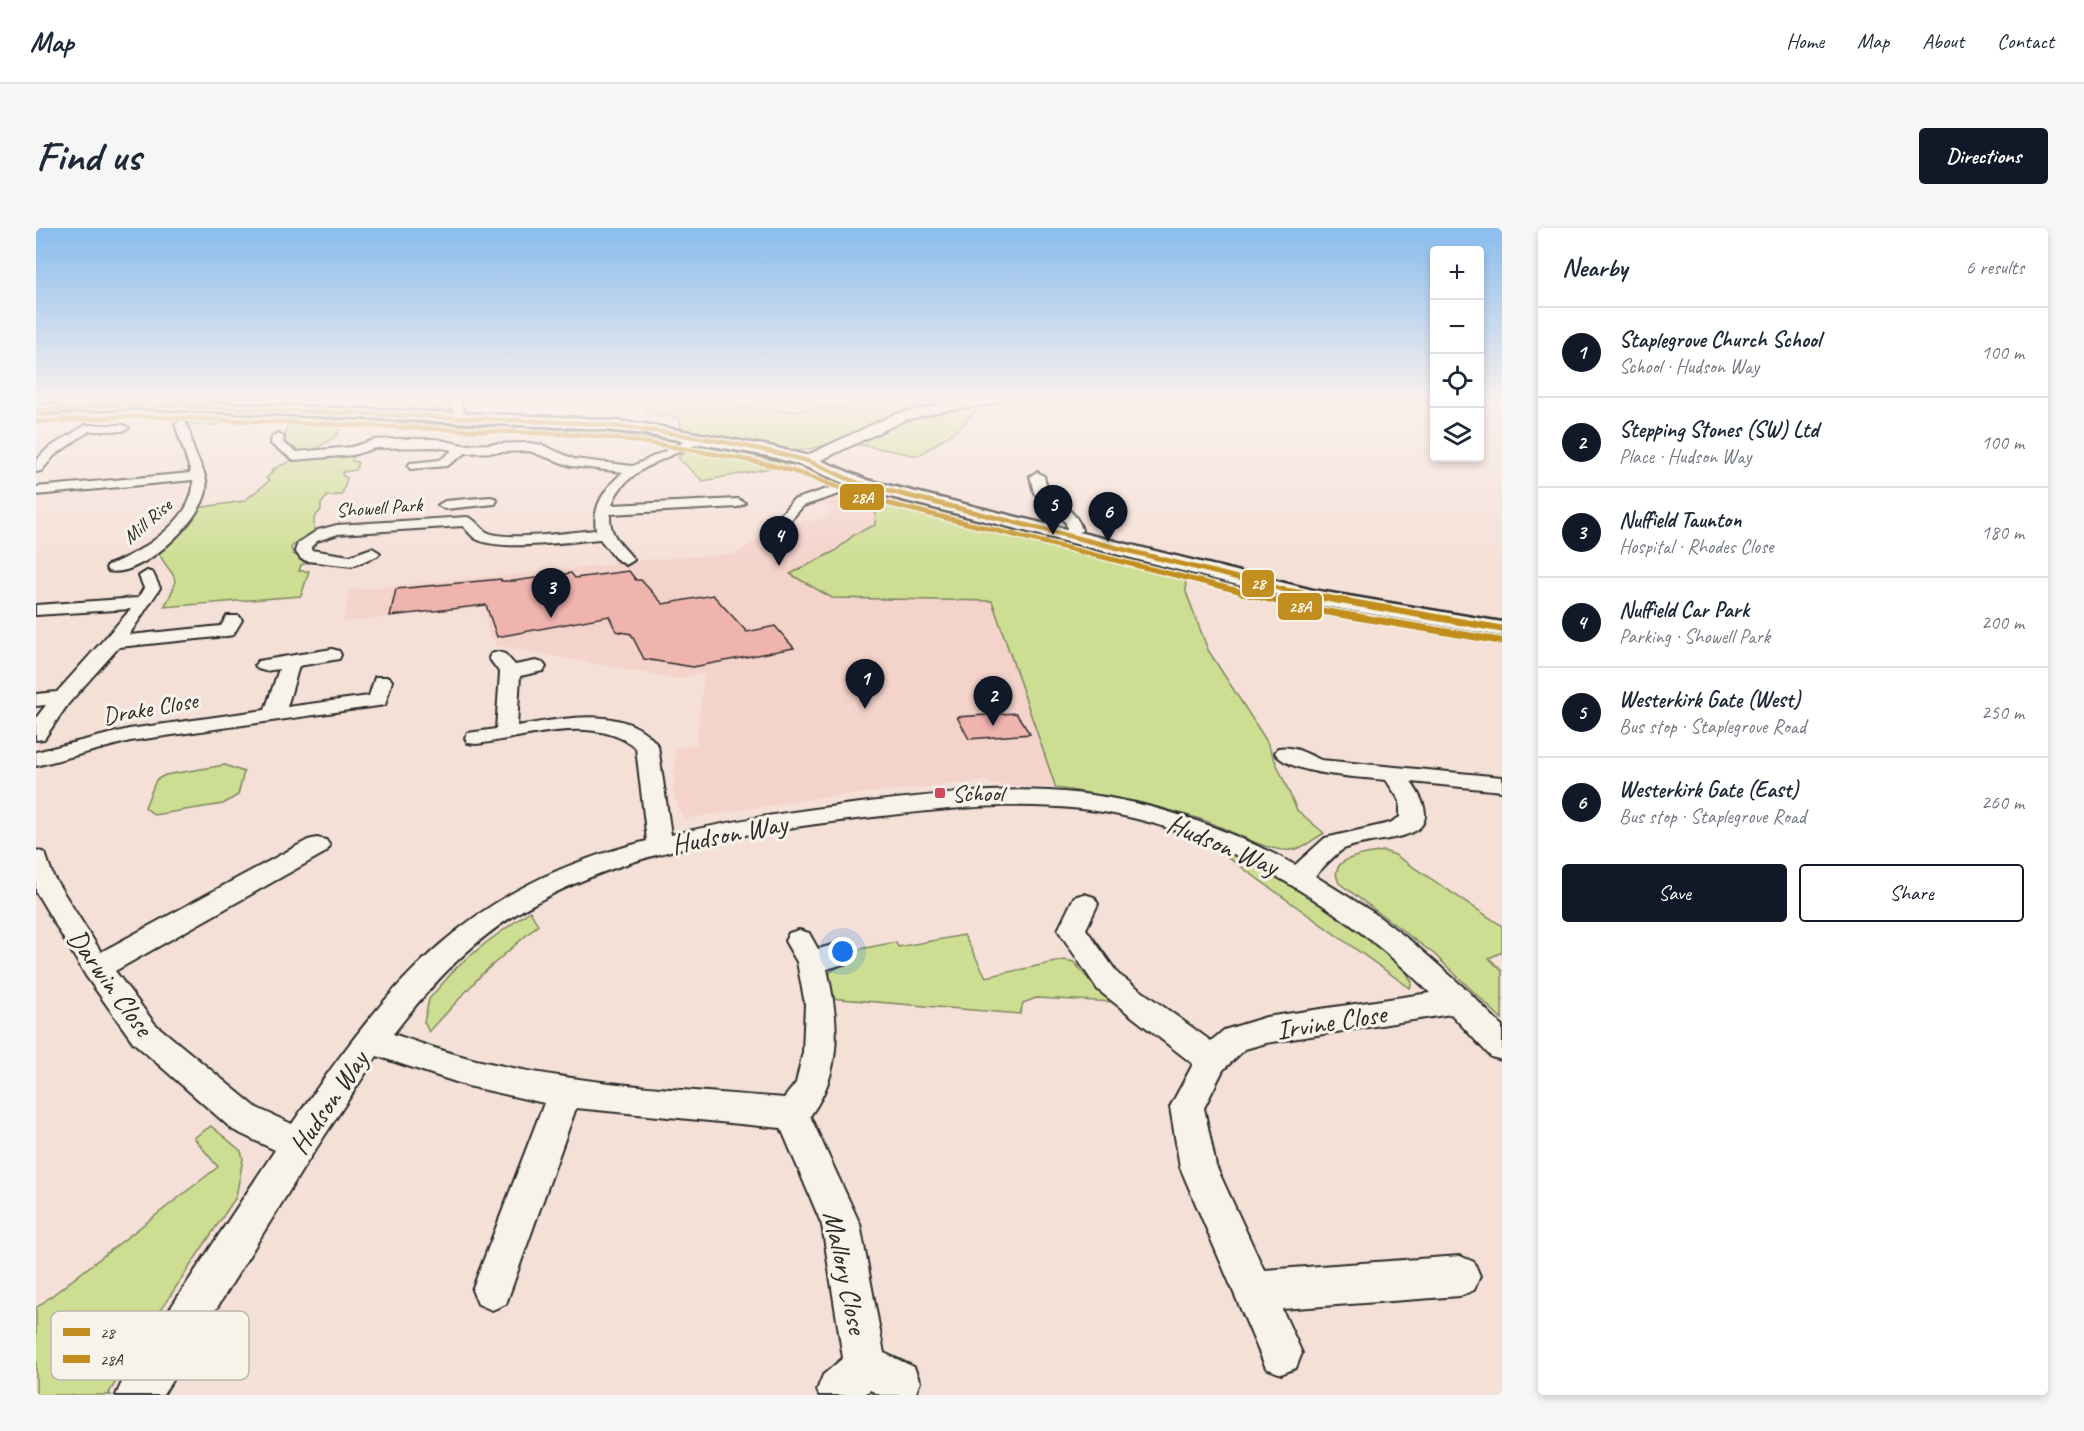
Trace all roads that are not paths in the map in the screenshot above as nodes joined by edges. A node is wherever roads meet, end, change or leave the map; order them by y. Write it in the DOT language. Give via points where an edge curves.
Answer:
graph roads {
  1 [pos="49,454"];
  2 [pos="189,454"];
  3 [pos="286,454"];
  4 [pos="321,454"];
  5 [pos="458,454"];
  6 [pos="550,454"];
  7 [pos="668,454"];
  8 [pos="780,454"];
  9 [pos="819,454"];
  10 [pos="807,460"];
  11 [pos="37,466"];
  12 [pos="414,466"];
  13 [pos="636,470"];
  14 [pos="197,476"];
  15 [pos="1037,476"];
  16 [pos="858,483"];
  17 [pos="36,491"];
  18 [pos="490,501"];
  19 [pos="467,503"];
  20 [pos="738,503"];
  21 [pos="445,505"];
  22 [pos="603,510"];
  23 [pos="785,518"];
  24 [pos="467,521"];
  25 [pos="604,534"];
  26 [pos="1069,535"];
  27 [pos="372,553"];
  28 [pos="626,560"];
  29 [pos="114,568"];
  30 [pos="147,576"];
  31 [pos="144,603"];
  32 [pos="36,610"];
  33 [pos="1502,629"];
  34 [pos="228,631"];
  35 [pos="114,642"];
  36 [pos="332,656"];
  37 [pos="290,663"];
  38 [pos="265,665"];
  39 [pos="536,668"];
  40 [pos="382,681"];
  41 [pos="63,698"];
  42 [pos="36,700"];
  43 [pos="274,716"];
  44 [pos="36,734"];
  45 [pos="506,734"];
  46 [pos="476,738"];
  47 [pos="1287,753"];
  48 [pos="36,759"];
  49 [pos="1394,775"];
  50 [pos="1502,783"];
  51 [pos="317,846"];
  52 [pos="660,847"];
  53 [pos="36,859"];
  54 [pos="1298,877"];
  55 [pos="1084,904"];
  56 [pos="817,952"];
  57 [pos="96,968"];
  58 [pos="1458,1001"];
  59 [pos="370,1040"];
  60 [pos="1502,1047"];
  61 [pos="1212,1060"];
  62 [pos="565,1091"];
  63 [pos="792,1114"];
  64 [pos="299,1144"];
  65 [pos="1460,1276"];
  66 [pos="492,1290"];
  67 [pos="1253,1291"];
  68 [pos="192,1311"];
  69 [pos="1281,1353"];
  70 [pos="867,1379"];
  71 [pos="148,1380"];
  72 [pos="138,1395"];
  1 -- 11 [label="street"];
  2 -- 14 [label="street, Mill Rise"];
  3 -- 4 [label="street" via="289,458"];
  5 -- 12 [label="street" via="448,464"];
  6 -- 13 [label="street" via="571,462"];
  7 -- 13 [label="street"];
  8 -- 10 [label="main road"];
  9 -- 10 [label="street"];
  10 -- 16 [label="main road"];
  13 -- 22 [label="street" via="610,490"];
  14 -- 17 [label="street"];
  14 -- 29 [label="street, Mill Rise" via="201,485 186,518 138,560"];
  15 -- 26 [label="street" via="1039,490 1073,522 1075,530"];
  16 -- 23 [label="street" via="798,503"];
  16 -- 26 [label="main road"];
  18 -- 19 [label="street, Showell Park"];
  19 -- 21 [label="street, Showell Park"];
  19 -- 24 [label="street"];
  20 -- 22 [label="street"];
  22 -- 25 [label="street"];
  24 -- 25 [label="street" via="482,536 494,539"];
  24 -- 27 [label="street, Showell Park" via="340,530 315,537 303,546 308,556 354,567"];
  25 -- 28 [label="street"];
  26 -- 33 [label="main road" via="1313,597"];
  30 -- 31 [label="street" via="152,588"];
  31 -- 32 [label="street"];
  31 -- 35 [label="street"];
  34 -- 35 [label="street"];
  35 -- 41 [label="street"];
  36 -- 37 [label="street"];
  37 -- 38 [label="street"];
  37 -- 43 [label="street"];
  39 -- 45 [label="street" via="504,665"];
  40 -- 43 [label="street, Drake Close" via="378,701"];
  41 -- 42 [label="street"];
  41 -- 44 [label="street"];
  43 -- 48 [label="street, Drake Close" via="129,735"];
  45 -- 46 [label="street"];
  45 -- 52 [label="street" via="591,724 607,725 639,737 647,746"];
  47 -- 49 [label="street" via="1317,766"];
  49 -- 50 [label="street"];
  49 -- 54 [label="street" via="1412,801 1412,821 1398,829 1334,844"];
  51 -- 57 [label="street"];
  52 -- 54 [label="street, Hudson Way" via="711,834 829,815 970,800 1035,798 1097,803 1165,818 1230,842"];
  52 -- 59 [label="street, Hudson Way" via="557,879 506,906 459,941 413,984"];
  53 -- 57 [label="street, Darwin Close" via="40,876"];
  54 -- 58 [label="street, Hudson Way" via="1408,954"];
  55 -- 61 [label="street" via="1072,930 1108,982"];
  56 -- 63 [label="street" via="819,1052 811,1089"];
  57 -- 64 [label="street, Darwin Close" via="144,1033 245,1119"];
  58 -- 60 [label="street, Hudson Way"];
  58 -- 61 [label="street, Irvine Close" via="1266,1030 1235,1039"];
  59 -- 62 [label="street" via="441,1065"];
  59 -- 64 [label="street, Hudson Way"];
  61 -- 67 [label="street, Irvine Close" via="1187,1107 1198,1167"];
  62 -- 63 [label="street"];
  62 -- 66 [label="street"];
  63 -- 70 [label="street, Mallory Close" via="841,1224"];
  64 -- 68 [label="street, Hudson Way"];
  65 -- 67 [label="street"];
  67 -- 69 [label="street, Irvine Close"];
  71 -- 72 [label="street, Hudson Way"];
}
